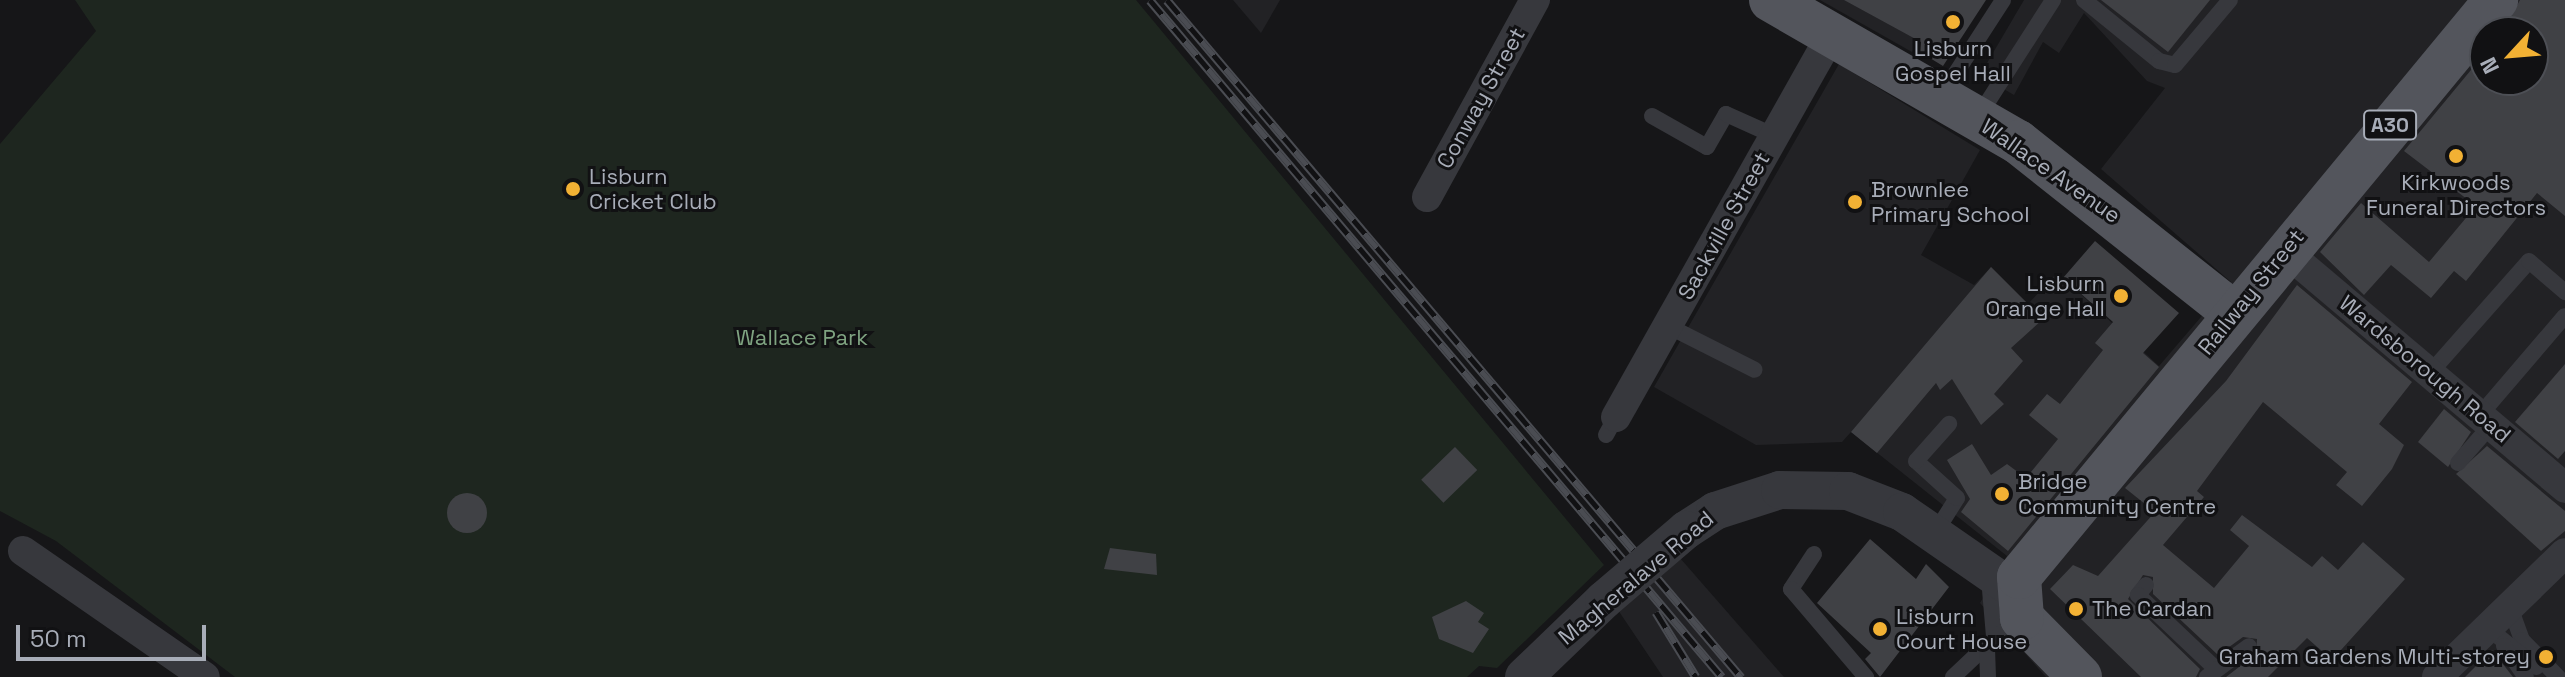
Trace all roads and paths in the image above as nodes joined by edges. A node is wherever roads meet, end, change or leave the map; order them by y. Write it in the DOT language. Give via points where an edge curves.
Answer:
graph roads {
  1 [pos="1535,0"];
  2 [pos="2003,0"];
  3 [pos="2053,0"];
  4 [pos="2084,0"];
  5 [pos="2230,0"];
  6 [pos="2496,0"];
  7 [pos="1783,3"];
  8 [pos="1832,34"];
  9 [pos="1940,97"];
  10 [pos="1652,116"];
  11 [pos="1978,119"];
  12 [pos="1775,136"];
  13 [pos="1427,197"];
  14 [pos="2285,251"];
  15 [pos="2565,292"];
  16 [pos="2234,313"];
  17 [pos="2565,316"];
  18 [pos="1668,326"];
  19 [pos="1755,370"];
  20 [pos="2430,373"];
  21 [pos="2485,420"];
  22 [pos="1949,424"];
  23 [pos="1611,426"];
  24 [pos="2458,463"];
  25 [pos="2562,480"];
  26 [pos="1935,533"];
  27 [pos="23,551"];
  28 [pos="2565,553"];
  29 [pos="1814,554"];
  30 [pos="2146,585"];
  31 [pos="2510,607"];
  32 [pos="2002,613"];
  33 [pos="2496,636"];
  34 [pos="2249,646"];
  35 [pos="2211,673"];
  36 [pos="205,677"];
  37 [pos="1524,677"];
  38 [pos="1866,677"];
  39 [pos="1953,677"];
  40 [pos="1988,677"];
  41 [pos="2080,677"];
  42 [pos="2437,677"];
  43 [pos="2526,677"];
  44 [pos="2545,677"];
  45 [pos="2558,677"];
  1 -- 13 [label="street, Conway Street"];
  2 -- 9 [label="lane"];
  3 -- 11 [label="lane"];
  4 -- 5 [label="lane" via="2159,61 2175,65"];
  6 -- 14 [label="main road, Railway Street / A30"];
  7 -- 8 [label="main road, Wallace Avenue"];
  8 -- 9 [label="main road, Wallace Avenue"];
  8 -- 12 [label="street, Sackville Street"];
  9 -- 11 [label="main road, Wallace Avenue"];
  10 -- 12 [label="lane" via="1707,147 1726,114"];
  11 -- 16 [label="main road, Wallace Avenue" via="2093,198"];
  12 -- 18 [label="street, Sackville Street"];
  14 -- 16 [label="main road, Railway Street / A30"];
  14 -- 20 [label="street, Wardsborough Road"];
  15 -- 20 [label="lane" via="2529,261"];
  16 -- 32 [label="main road, Railway Street / A30" via="2032,560"];
  17 -- 21 [label="lane"];
  18 -- 19 [label="lane"];
  18 -- 23 [label="street, Sackville Street"];
  20 -- 21 [label="street, Wardsborough Road"];
  21 -- 24 [label="lane"];
  21 -- 25 [label="street, Wardsborough Road"];
  22 -- 26 [label="lane" via="1916,461 1957,498"];
  26 -- 32 [label="street, Magheralave Road"];
  26 -- 37 [label="street, Magheralave Road, bridge" via="1875,498 1814,487 1747,498 1686,530"];
  27 -- 36 [label="street"];
  28 -- 31 [label="street"];
  29 -- 38 [label="lane" via="1791,589"];
  30 -- 35 [label="lane" via="2138,595"];
  31 -- 33 [label="street"];
  31 -- 45 [label="lane" via="2522,640"];
  32 -- 39 [label="lane"];
  32 -- 40 [label="lane"];
  32 -- 41 [label="main road"];
  33 -- 42 [label="street"];
  33 -- 43 [label="lane"];
  33 -- 44 [label="lane"];
  34 -- 35 [label="lane" via="2226,670"];
}
